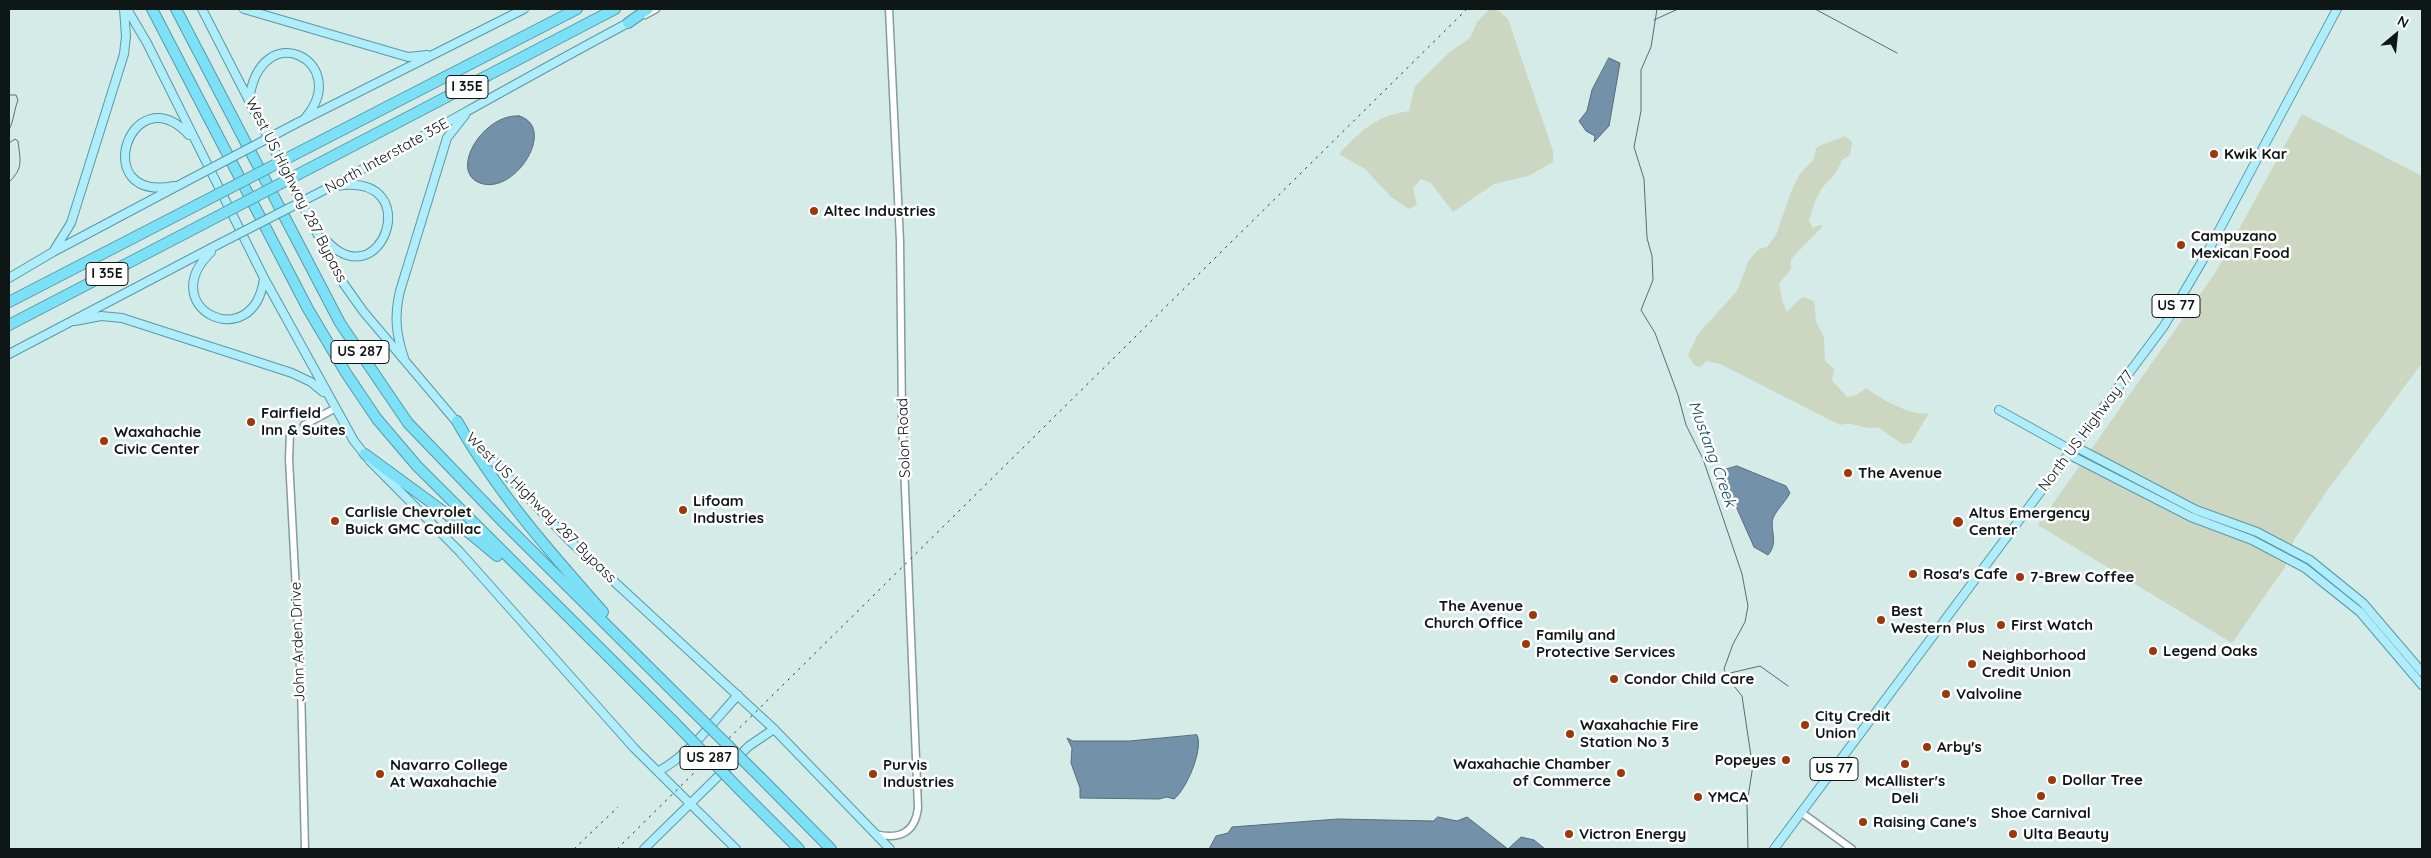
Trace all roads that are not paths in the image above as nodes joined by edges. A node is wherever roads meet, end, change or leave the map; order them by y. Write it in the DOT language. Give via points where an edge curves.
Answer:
graph roads {
  1 [pos="125,9"];
  2 [pos="152,9"];
  3 [pos="176,9"];
  4 [pos="202,9"];
  5 [pos="244,9"];
  6 [pos="524,9"];
  7 [pos="577,9"];
  8 [pos="615,9"];
  9 [pos="648,9"];
  10 [pos="656,9"];
  11 [pos="889,9"];
  12 [pos="2337,9"];
  13 [pos="628,23"];
  14 [pos="439,53"];
  15 [pos="249,100"];
  16 [pos="474,107"];
  17 [pos="300,121"];
  18 [pos="196,145"];
  19 [pos="182,184"];
  20 [pos="330,187"];
  21 [pos="316,229"];
  22 [pos="217,246"];
  23 [pos="53,252"];
  24 [pos="9,278"];
  25 [pos="264,278"];
  26 [pos="9,302"];
  27 [pos="75,321"];
  28 [pos="9,325"];
  29 [pos="9,354"];
  30 [pos="406,362"];
  31 [pos="327,396"];
  32 [pos="334,409"];
  33 [pos="1999,410"];
  34 [pos="457,421"];
  35 [pos="304,425"];
  36 [pos="290,434"];
  37 [pos="2071,450"];
  38 [pos="365,454"];
  39 [pos="568,616"];
  40 [pos="622,639"];
  41 [pos="2422,672"];
  42 [pos="2422,685"];
  43 [pos="738,695"];
  44 [pos="774,729"];
  45 [pos="659,771"];
  46 [pos="690,803"];
  47 [pos="1802,812"];
  48 [pos="875,834"];
  49 [pos="305,849"];
  50 [pos="644,849"];
  51 [pos="736,849"];
  52 [pos="799,849"];
  53 [pos="831,849"];
  54 [pos="890,849"];
  55 [pos="1774,849"];
  56 [pos="1852,849"];
  1 -- 18 [label="main road" via="158,65"];
  1 -- 23 [label="main road" via="124,54 71,222"];
  2 -- 39 [label="highway, US 287" via="308,309 346,373 417,466"];
  3 -- 40 [label="highway, US 287" via="340,323 392,401 430,447"];
  4 -- 15 [label="main road, West US Highway 287 Bypass"];
  5 -- 14 [label="main road" via="408,57"];
  6 -- 14 [label="main road"];
  7 -- 26 [label="highway, I 35E, bridge"];
  8 -- 28 [label="highway, I 35E, bridge"];
  9 -- 13 [label="highway"];
  10 -- 13 [label="street, North Interstate 35E"];
  11 -- 48 [label="street, Solon Road" via="900,242 902,415 918,808 915,823 906,832 892,836"];
  12 -- 37 [label="main road, North US Highway 77 / US 77" via="2179,302"];
  13 -- 16 [label="main road, North Interstate 35E"];
  14 -- 17 [label="main road"];
  15 -- 17 [label="main road" via="252,80 263,62 278,54 292,54 312,65 320,81 317,100"];
  15 -- 21 [label="main road, West US Highway 287 Bypass"];
  16 -- 20 [label="main road, North Interstate 35E"];
  16 -- 30 [label="main road" via="447,138 400,291 395,328"];
  17 -- 19 [label="main road, bridge"];
  18 -- 19 [label="main road" via="182,128 155,120 139,125 126,144 126,163 134,178 156,188"];
  18 -- 25 [label="main road"];
  19 -- 23 [label="main road"];
  20 -- 21 [label="main road" via="349,184 376,193 386,205 388,228 378,246 352,256 335,250"];
  20 -- 22 [label="main road, North Interstate 35E, bridge"];
  21 -- 30 [label="main road, West US Highway 287 Bypass" via="350,292"];
  22 -- 25 [label="main road" via="202,260 193,277 194,295 205,312 226,320 243,316 257,302"];
  22 -- 27 [label="main road, North Interstate 35E"];
  23 -- 24 [label="main road"];
  25 -- 31 [label="main road"];
  27 -- 29 [label="main road, North Interstate 35E"];
  27 -- 31 [label="main road" via="102,316 122,318 292,372"];
  30 -- 34 [label="main road, West US Highway 287 Bypass"];
  31 -- 32 [label="main road"];
  32 -- 35 [label="street"];
  32 -- 38 [label="main road"];
  33 -- 37 [label="main road"];
  34 -- 40 [label="highway" via="472,449 506,496 616,626"];
  34 -- 43 [label="main road, West US Highway 287 Bypass" via="493,463 570,540"];
  36 -- 49 [label="street, John Arden Drive"];
  37 -- 41 [label="main road" via="2196,510 2257,532 2310,560 2363,603"];
  37 -- 42 [label="main road" via="2191,517 2252,540 2305,568 2360,612"];
  37 -- 47 [label="main road, North US Highway 77 / US 77"];
  38 -- 39 [label="highway" via="467,530"];
  38 -- 45 [label="main road" via="450,542 634,748"];
  39 -- 52 [label="highway, US 287, bridge"];
  40 -- 53 [label="highway, US 287, bridge"];
  43 -- 44 [label="main road, West US Highway 287 Bypass"];
  43 -- 45 [label="main road" via="705,732 670,765"];
  44 -- 46 [label="main road" via="749,746"];
  44 -- 48 [label="main road, West US Highway 287 Bypass"];
  45 -- 46 [label="main road"];
  46 -- 50 [label="main road"];
  46 -- 51 [label="main road"];
  47 -- 55 [label="main road, North US Highway 77 / US 77"];
  47 -- 56 [label="street"];
  48 -- 54 [label="main road, West US Highway 287 Bypass"];
}
